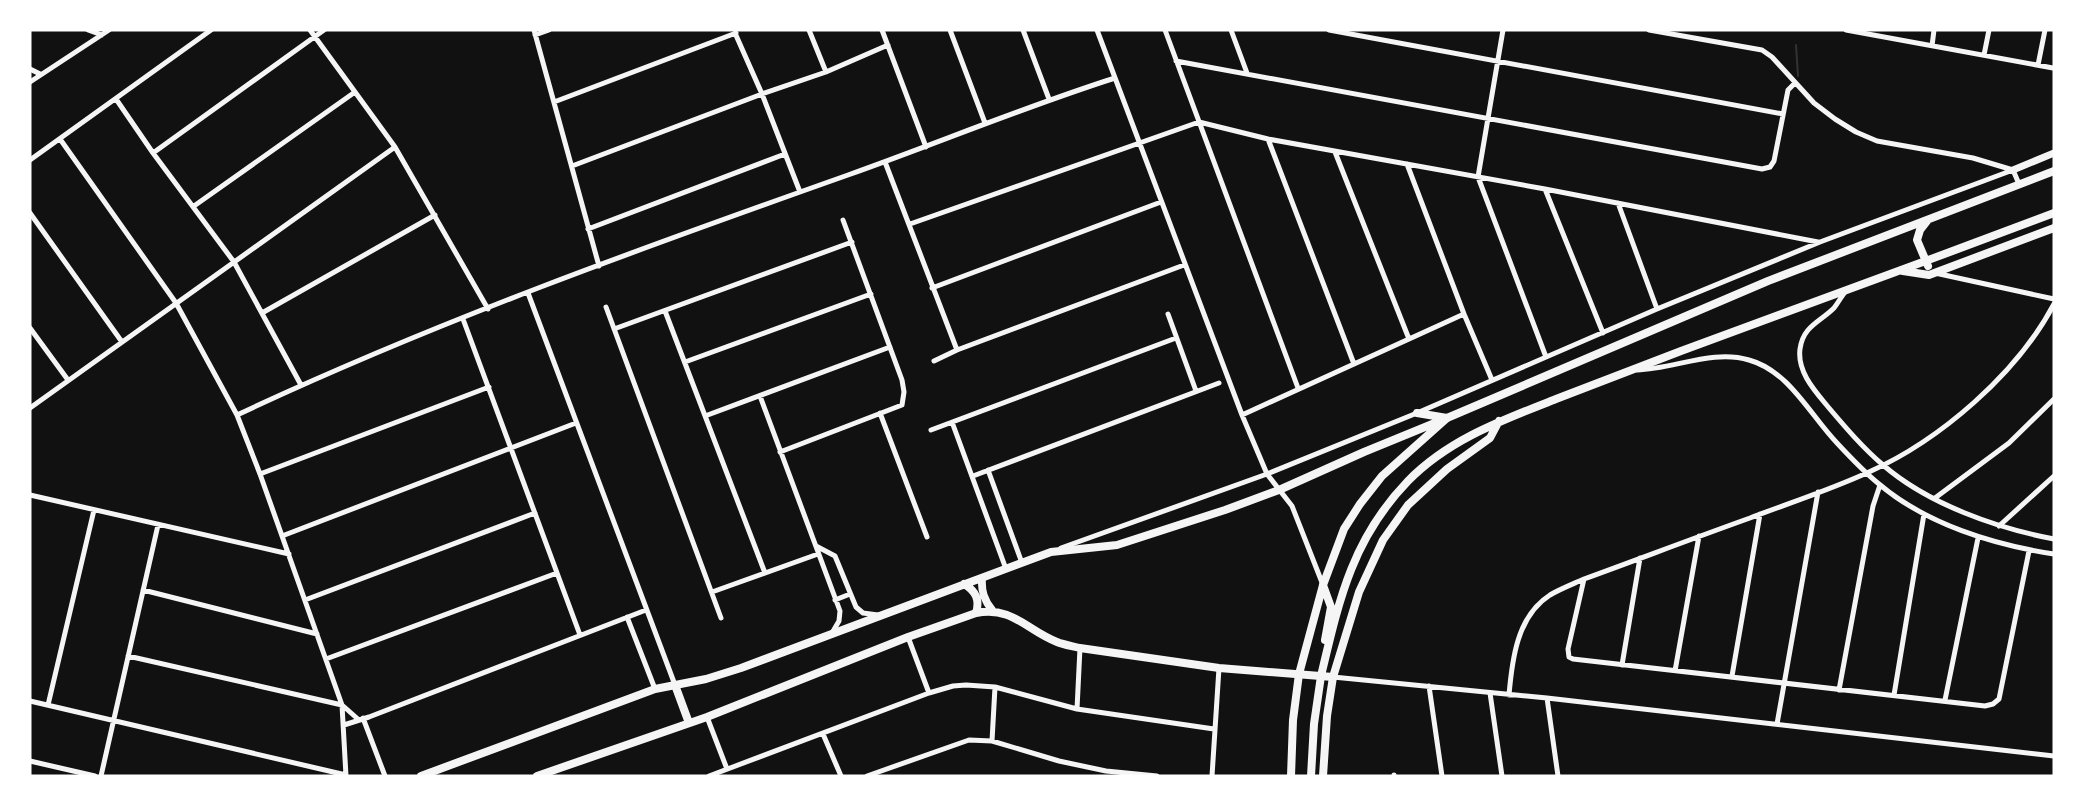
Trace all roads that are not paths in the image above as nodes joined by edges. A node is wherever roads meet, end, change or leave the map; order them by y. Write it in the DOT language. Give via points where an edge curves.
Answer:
graph roads {
  1 [pos="88,30"];
  2 [pos="109,30"];
  3 [pos="212,30"];
  4 [pos="310,30"];
  5 [pos="324,30"];
  6 [pos="549,30"];
  7 [pos="809,30"];
  8 [pos="882,30"];
  9 [pos="950,30"];
  10 [pos="1023,30"];
  11 [pos="1097,30"];
  12 [pos="1165,30"];
  13 [pos="1232,30"];
  14 [pos="1329,30"];
  15 [pos="1503,30"];
  16 [pos="1649,30"];
  17 [pos="1845,30"];
  18 [pos="1935,30"];
  19 [pos="1989,30"];
  20 [pos="2045,30"];
  21 [pos="535,32"];
  22 [pos="735,32"];
  23 [pos="1879,33"];
  24 [pos="102,35"];
  25 [pos="314,37"];
  26 [pos="888,45"];
  27 [pos="1932,46"];
  28 [pos="1984,56"];
  29 [pos="1176,61"];
  30 [pos="1497,62"];
  31 [pos="2038,65"];
  32 [pos="2053,68"];
  33 [pos="30,69"];
  34 [pos="825,72"];
  35 [pos="1248,73"];
  36 [pos="40,74"];
  37 [pos="1115,78"];
  38 [pos="30,82"];
  39 [pos="1795,83"];
  40 [pos="355,92"];
  41 [pos="762,94"];
  42 [pos="116,99"];
  43 [pos="1050,99"];
  44 [pos="554,102"];
  45 [pos="1783,114"];
  46 [pos="1487,118"];
  47 [pos="1199,122"];
  48 [pos="985,123"];
  49 [pos="60,139"];
  50 [pos="1268,139"];
  51 [pos="1139,143"];
  52 [pos="395,147"];
  53 [pos="926,147"];
  54 [pos="1335,152"];
  55 [pos="153,153"];
  56 [pos="2054,153"];
  57 [pos="785,154"];
  58 [pos="30,160"];
  59 [pos="885,162"];
  60 [pos="1407,164"];
  61 [pos="572,166"];
  62 [pos="2013,170"];
  63 [pos="2054,171"];
  64 [pos="1478,177"];
  65 [pos="2019,183"];
  66 [pos="1545,189"];
  67 [pos="800,192"];
  68 [pos="1161,202"];
  69 [pos="1618,203"];
  70 [pos="194,206"];
  71 [pos="30,213"];
  72 [pos="2054,213"];
  73 [pos="435,215"];
  74 [pos="1929,219"];
  75 [pos="843,220"];
  76 [pos="910,224"];
  77 [pos="2054,228"];
  78 [pos="588,229"];
  79 [pos="852,242"];
  80 [pos="1820,242"];
  81 [pos="1925,261"];
  82 [pos="234,262"];
  83 [pos="1184,265"];
  84 [pos="598,266"];
  85 [pos="1899,271"];
  86 [pos="1935,273"];
  87 [pos="932,288"];
  88 [pos="1846,291"];
  89 [pos="528,293"];
  90 [pos="870,294"];
  91 [pos="2054,298"];
  92 [pos="176,303"];
  93 [pos="2054,304"];
  94 [pos="606,308"];
  95 [pos="488,309"];
  96 [pos="1658,309"];
  97 [pos="665,310"];
  98 [pos="262,313"];
  99 [pos="1168,314"];
  100 [pos="1464,314"];
  101 [pos="463,319"];
  102 [pos="30,328"];
  103 [pos="614,329"];
  104 [pos="1603,333"];
  105 [pos="1176,338"];
  106 [pos="1409,339"];
  107 [pos="122,342"];
  108 [pos="890,347"];
  109 [pos="957,350"];
  110 [pos="1546,357"];
  111 [pos="933,361"];
  112 [pos="685,362"];
  113 [pos="1354,363"];
  114 [pos="1630,370"];
  115 [pos="68,380"];
  116 [pos="1492,380"];
  117 [pos="1219,383"];
  118 [pos="301,385"];
  119 [pos="489,387"];
  120 [pos="1299,388"];
  121 [pos="1197,391"];
  122 [pos="760,396"];
  123 [pos="2053,403"];
  124 [pos="30,408"];
  125 [pos="880,413"];
  126 [pos="1417,413"];
  127 [pos="237,415"];
  128 [pos="1242,415"];
  129 [pos="705,416"];
  130 [pos="1447,418"];
  131 [pos="1498,421"];
  132 [pos="952,422"];
  133 [pos="576,423"];
  134 [pos="931,430"];
  135 [pos="511,449"];
  136 [pos="780,452"];
  137 [pos="1883,465"];
  138 [pos="988,470"];
  139 [pos="1868,473"];
  140 [pos="260,474"];
  141 [pos="1267,474"];
  142 [pos="972,476"];
  143 [pos="2054,476"];
  144 [pos="1880,485"];
  145 [pos="1279,490"];
  146 [pos="1818,492"];
  147 [pos="30,495"];
  148 [pos="1935,498"];
  149 [pos="94,510"];
  150 [pos="535,513"];
  151 [pos="1760,514"];
  152 [pos="1924,514"];
  153 [pos="158,525"];
  154 [pos="1999,526"];
  155 [pos="282,536"];
  156 [pos="1699,536"];
  157 [pos="927,537"];
  158 [pos="1978,538"];
  159 [pos="2054,539"];
  160 [pos="814,545"];
  161 [pos="2029,551"];
  162 [pos="1051,552"];
  163 [pos="289,554"];
  164 [pos="818,554"];
  165 [pos="2054,555"];
  166 [pos="1640,558"];
  167 [pos="1022,563"];
  168 [pos="1006,569"];
  169 [pos="557,573"];
  170 [pos="765,573"];
  171 [pos="982,578"];
  172 [pos="1584,579"];
  173 [pos="964,584"];
  174 [pos="1323,585"];
  175 [pos="143,590"];
  176 [pos="712,592"];
  177 [pos="850,594"];
  178 [pos="305,600"];
  179 [pos="836,600"];
  180 [pos="646,610"];
  181 [pos="992,610"];
  182 [pos="976,613"];
  183 [pos="882,615"];
  184 [pos="627,617"];
  185 [pos="721,618"];
  186 [pos="317,634"];
  187 [pos="831,634"];
  188 [pos="580,635"];
  189 [pos="908,637"];
  190 [pos="1328,646"];
  191 [pos="1080,648"];
  192 [pos="128,656"];
  193 [pos="326,659"];
  194 [pos="1622,666"];
  195 [pos="1219,668"];
  196 [pos="1675,671"];
  197 [pos="1299,674"];
  198 [pos="1321,676"];
  199 [pos="1732,676"];
  200 [pos="1333,677"];
  201 [pos="1785,684"];
  202 [pos="675,685"];
  203 [pos="1429,686"];
  204 [pos="995,687"];
  205 [pos="655,689"];
  206 [pos="1839,690"];
  207 [pos="929,693"];
  208 [pos="1490,693"];
  209 [pos="1509,695"];
  210 [pos="1893,695"];
  211 [pos="1547,698"];
  212 [pos="1945,700"];
  213 [pos="30,701"];
  214 [pos="48,705"];
  215 [pos="342,705"];
  216 [pos="1077,709"];
  217 [pos="707,717"];
  218 [pos="361,719"];
  219 [pos="114,720"];
  220 [pos="689,723"];
  221 [pos="1777,724"];
  222 [pos="344,725"];
  223 [pos="1214,729"];
  224 [pos="823,734"];
  225 [pos="992,741"];
  226 [pos="2054,756"];
  227 [pos="30,761"];
  228 [pos="727,769"];
  229 [pos="1106,773"];
  230 [pos="346,775"];
  231 [pos="94,776"];
  232 [pos="101,776"];
  233 [pos="385,776"];
  234 [pos="421,776"];
  235 [pos="537,776"];
  236 [pos="709,776"];
  237 [pos="840,776"];
  238 [pos="867,776"];
  239 [pos="1157,776"];
  240 [pos="1212,776"];
  241 [pos="1291,776"];
  242 [pos="1311,776"];
  243 [pos="1323,776"];
  244 [pos="1442,776"];
  245 [pos="1502,776"];
  246 [pos="1558,776"];
  1 -- 24 [label="street"];
  2 -- 24 [label="street"];
  3 -- 42 [label="street"];
  4 -- 25 [label="street"];
  5 -- 25 [label="street"];
  6 -- 21 [label="street"];
  7 -- 34 [label="street"];
  8 -- 26 [label="street"];
  9 -- 48 [label="street"];
  10 -- 43 [label="street"];
  11 -- 37 [label="street"];
  12 -- 29 [label="street"];
  13 -- 35 [label="street"];
  14 -- 30 [label="street"];
  15 -- 30 [label="street"];
  16 -- 39 [label="street" via="1762,50"];
  17 -- 23 [label="street"];
  18 -- 27 [label="street"];
  19 -- 28 [label="street"];
  20 -- 31 [label="street"];
  21 -- 44 [label="street"];
  22 -- 41 [label="street"];
  22 -- 44 [label="street"];
  23 -- 27 [label="street"];
  24 -- 36 [label="street"];
  25 -- 40 [label="street"];
  25 -- 55 [label="street"];
  26 -- 34 [label="street"];
  26 -- 53 [label="street"];
  27 -- 28 [label="street"];
  28 -- 31 [label="street"];
  29 -- 35 [label="street"];
  29 -- 47 [label="street"];
  30 -- 45 [label="street"];
  30 -- 46 [label="street"];
  31 -- 32 [label="street"];
  33 -- 36 [label="street"];
  34 -- 41 [label="street"];
  35 -- 46 [label="street"];
  36 -- 38 [label="street"];
  37 -- 43 [label="street"];
  37 -- 51 [label="street"];
  39 -- 45 [label="street" via="1788,90"];
  39 -- 62 [label="street" via="1833,118 1867,137"];
  40 -- 52 [label="street"];
  40 -- 70 [label="street"];
  41 -- 57 [label="street"];
  41 -- 61 [label="street"];
  42 -- 49 [label="street"];
  42 -- 55 [label="street"];
  43 -- 48 [label="street"];
  44 -- 61 [label="street"];
  45 -- 46 [label="street" via="1774,161 1770,167 1762,168"];
  46 -- 64 [label="street"];
  47 -- 50 [label="street"];
  47 -- 51 [label="street"];
  47 -- 120 [label="street"];
  48 -- 53 [label="street"];
  49 -- 58 [label="street"];
  49 -- 92 [label="street"];
  50 -- 54 [label="street"];
  50 -- 113 [label="street"];
  51 -- 68 [label="street"];
  51 -- 76 [label="street"];
  52 -- 73 [label="street"];
  52 -- 82 [label="street"];
  53 -- 59 [label="street"];
  54 -- 60 [label="street"];
  54 -- 106 [label="street"];
  55 -- 70 [label="street"];
  56 -- 62 [label="street"];
  57 -- 67 [label="street"];
  57 -- 78 [label="street"];
  59 -- 67 [label="street"];
  59 -- 76 [label="street"];
  60 -- 64 [label="street"];
  60 -- 100 [label="street"];
  61 -- 78 [label="street"];
  62 -- 65 [label="street"];
  62 -- 80 [label="street"];
  63 -- 65 [label="main road"];
  64 -- 66 [label="street"];
  64 -- 110 [label="street"];
  65 -- 74 [label="main road"];
  66 -- 69 [label="street"];
  66 -- 104 [label="street"];
  67 -- 84 [label="street"];
  68 -- 83 [label="street"];
  68 -- 87 [label="street"];
  69 -- 80 [label="street"];
  69 -- 96 [label="street"];
  70 -- 82 [label="street"];
  71 -- 107 [label="street"];
  72 -- 81 [label="main road"];
  73 -- 95 [label="street"];
  73 -- 98 [label="street"];
  74 -- 81 [label="main road" via="1918,235"];
  74 -- 130 [label="main road" via="1768,282"];
  75 -- 79 [label="street"];
  76 -- 87 [label="street"];
  77 -- 86 [label="main road"];
  78 -- 84 [label="street"];
  79 -- 90 [label="street"];
  79 -- 97 [label="street"];
  80 -- 96 [label="street"];
  81 -- 85 [label="main road"];
  81 -- 86 [label="main road"];
  82 -- 92 [label="street"];
  82 -- 98 [label="street"];
  83 -- 109 [label="street"];
  83 -- 128 [label="street"];
  84 -- 89 [label="street"];
  85 -- 86 [label="main road"];
  85 -- 88 [label="main road"];
  86 -- 91 [label="street"];
  87 -- 109 [label="street"];
  88 -- 114 [label="main road"];
  88 -- 137 [label="street" via="1806,331 1800,360 1806,378 1824,402"];
  89 -- 95 [label="street"];
  89 -- 133 [label="street"];
  90 -- 108 [label="street"];
  90 -- 112 [label="street"];
  92 -- 107 [label="street"];
  92 -- 127 [label="street"];
  93 -- 137 [label="street" via="2022,350 1973,403"];
  94 -- 103 [label="street"];
  95 -- 101 [label="street"];
  96 -- 104 [label="street"];
  97 -- 103 [label="street"];
  97 -- 112 [label="street"];
  98 -- 118 [label="street"];
  99 -- 105 [label="street"];
  100 -- 106 [label="street"];
  100 -- 116 [label="street"];
  101 -- 118 [label="street"];
  101 -- 119 [label="street"];
  102 -- 115 [label="street"];
  103 -- 176 [label="street"];
  104 -- 110 [label="street"];
  105 -- 121 [label="street"];
  105 -- 132 [label="street"];
  106 -- 113 [label="street"];
  107 -- 115 [label="street"];
  108 -- 122 [label="street"];
  108 -- 125 [label="street" via="904,386 902,405"];
  109 -- 111 [label="street"];
  110 -- 116 [label="street"];
  112 -- 129 [label="street"];
  113 -- 120 [label="street"];
  114 -- 131 [label="main road"];
  114 -- 139 [label="street" via="1714,357 1762,364 1784,381"];
  115 -- 124 [label="street"];
  116 -- 126 [label="street"];
  117 -- 121 [label="street"];
  118 -- 127 [label="street"];
  119 -- 135 [label="street"];
  119 -- 140 [label="street"];
  120 -- 128 [label="street"];
  121 -- 138 [label="street"];
  122 -- 129 [label="street"];
  122 -- 136 [label="street"];
  123 -- 148 [label="street" via="2002,449"];
  125 -- 136 [label="street"];
  125 -- 157 [label="street"];
  126 -- 130 [label="main road"];
  126 -- 141 [label="street"];
  127 -- 140 [label="street"];
  128 -- 141 [label="street"];
  129 -- 170 [label="street"];
  130 -- 145 [label="main road"];
  130 -- 174 [label="main road" via="1373,487 1344,530"];
  131 -- 190 [label="main road" via="1430,460 1392,498 1354,559"];
  131 -- 200 [label="main road" via="1490,438 1421,491 1392,526 1359,592"];
  132 -- 134 [label="street"];
  132 -- 142 [label="street"];
  133 -- 135 [label="street"];
  133 -- 180 [label="street"];
  135 -- 150 [label="street"];
  135 -- 155 [label="street"];
  136 -- 160 [label="street"];
  137 -- 139 [label="street"];
  137 -- 148 [label="street"];
  138 -- 142 [label="street"];
  138 -- 167 [label="street"];
  139 -- 144 [label="street"];
  139 -- 146 [label="street"];
  140 -- 155 [label="street"];
  141 -- 145 [label="street"];
  141 -- 162 [label="street"];
  142 -- 168 [label="street"];
  143 -- 154 [label="street"];
  144 -- 152 [label="street"];
  144 -- 206 [label="street"];
  145 -- 162 [label="main road" via="1117,544"];
  145 -- 174 [label="street" via="1292,506"];
  146 -- 151 [label="street"];
  146 -- 201 [label="street"];
  147 -- 149 [label="street"];
  148 -- 154 [label="street"];
  149 -- 153 [label="street"];
  149 -- 214 [label="street"];
  150 -- 169 [label="street"];
  150 -- 178 [label="street"];
  151 -- 156 [label="street"];
  151 -- 199 [label="street"];
  152 -- 158 [label="street"];
  152 -- 210 [label="street"];
  153 -- 163 [label="street"];
  153 -- 175 [label="street"];
  154 -- 159 [label="street"];
  155 -- 163 [label="street"];
  156 -- 166 [label="street"];
  156 -- 196 [label="street"];
  158 -- 161 [label="street"];
  158 -- 212 [label="street"];
  160 -- 164 [label="street"];
  160 -- 177 [label="street" via="835,556"];
  161 -- 165 [label="street"];
  161 -- 212 [label="street" via="1999,699 1985,706"];
  162 -- 167 [label="main road"];
  163 -- 178 [label="street"];
  164 -- 170 [label="street"];
  164 -- 179 [label="street"];
  166 -- 172 [label="street"];
  166 -- 194 [label="street"];
  167 -- 168 [label="main road"];
  168 -- 171 [label="main road"];
  169 -- 188 [label="street"];
  169 -- 193 [label="street"];
  170 -- 176 [label="street"];
  171 -- 173 [label="main road"];
  171 -- 181 [label="main road" via="982,592"];
  172 -- 194 [label="street" via="1569,657"];
  172 -- 209 [label="street" via="1550,595 1530,616 1516,647"];
  173 -- 182 [label="main road" via="976,596"];
  173 -- 183 [label="main road"];
  174 -- 190 [label="main road" via="1332,607 1326,633"];
  174 -- 197 [label="main road"];
  175 -- 186 [label="street"];
  175 -- 192 [label="street"];
  176 -- 185 [label="street"];
  177 -- 179 [label="street"];
  177 -- 183 [label="street" via="860,611"];
  178 -- 186 [label="street"];
  179 -- 187 [label="street" via="840,618"];
  180 -- 184 [label="street"];
  180 -- 202 [label="street"];
  181 -- 182 [label="main road"];
  181 -- 191 [label="main road" via="1007,613 1058,643"];
  182 -- 189 [label="main road"];
  183 -- 187 [label="main road"];
  184 -- 188 [label="street"];
  184 -- 205 [label="street"];
  186 -- 193 [label="street"];
  187 -- 202 [label="main road" via="740,669"];
  188 -- 218 [label="street"];
  189 -- 207 [label="street"];
  189 -- 217 [label="main road"];
  190 -- 198 [label="main road"];
  191 -- 195 [label="main road"];
  191 -- 216 [label="street"];
  192 -- 215 [label="street"];
  192 -- 219 [label="street"];
  193 -- 215 [label="street"];
  194 -- 196 [label="street"];
  195 -- 197 [label="main road"];
  195 -- 223 [label="street"];
  196 -- 199 [label="street"];
  197 -- 198 [label="main road"];
  197 -- 241 [label="main road"];
  198 -- 200 [label="main road"];
  198 -- 242 [label="main road"];
  199 -- 201 [label="street"];
  200 -- 203 [label="street"];
  200 -- 243 [label="main road"];
  201 -- 206 [label="street"];
  201 -- 221 [label="street"];
  202 -- 205 [label="main road"];
  202 -- 220 [label="main road"];
  203 -- 208 [label="street"];
  203 -- 244 [label="street"];
  204 -- 207 [label="street" via="953,686"];
  204 -- 216 [label="street"];
  204 -- 225 [label="street"];
  205 -- 234 [label="main road"];
  206 -- 210 [label="street"];
  207 -- 224 [label="street"];
  208 -- 209 [label="street"];
  208 -- 245 [label="street"];
  209 -- 211 [label="street"];
  210 -- 212 [label="street"];
  211 -- 221 [label="street"];
  211 -- 246 [label="street"];
  213 -- 214 [label="street"];
  214 -- 219 [label="street"];
  215 -- 218 [label="street"];
  215 -- 222 [label="street"];
  216 -- 223 [label="street"];
  217 -- 220 [label="main road"];
  217 -- 228 [label="street"];
  218 -- 222 [label="street"];
  218 -- 233 [label="street"];
  219 -- 230 [label="street"];
  219 -- 232 [label="street"];
  220 -- 235 [label="main road"];
  221 -- 226 [label="street"];
  222 -- 230 [label="street"];
  223 -- 240 [label="street"];
  224 -- 228 [label="street"];
  224 -- 237 [label="street"];
  225 -- 229 [label="street"];
  225 -- 238 [label="street" via="963,741"];
  227 -- 231 [label="street"];
  228 -- 236 [label="street"];
  229 -- 239 [label="street"];
}
